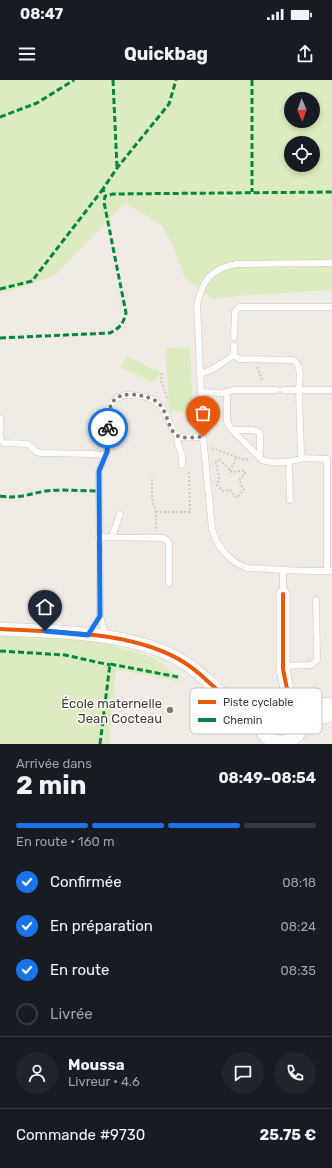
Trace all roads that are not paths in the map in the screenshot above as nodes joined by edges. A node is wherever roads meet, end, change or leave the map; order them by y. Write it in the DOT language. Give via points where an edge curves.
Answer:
graph roads {
  1 [pos="332,263"];
  2 [pos="332,307"];
  3 [pos="234,337"];
  4 [pos="234,346"];
  5 [pos="234,355"];
  6 [pos="200,374"];
  7 [pos="300,390"];
  8 [pos="332,390"];
  9 [pos="201,392"];
  10 [pos="227,392"];
  11 [pos="0,418"];
  12 [pos="232,430"];
  13 [pos="178,436"];
  14 [pos="203,437"];
  15 [pos="106,456"];
  16 [pos="260,458"];
  17 [pos="302,458"];
  18 [pos="329,459"];
  19 [pos="290,462"];
  20 [pos="182,465"];
  21 [pos="330,491"];
  22 [pos="290,500"];
  23 [pos="120,514"];
  24 [pos="330,536"];
  25 [pos="99,537"];
  26 [pos="112,537"];
  27 [pos="283,571"];
  28 [pos="330,571"];
  29 [pos="169,583"];
  30 [pos="283,594"];
  31 [pos="316,600"];
  32 [pos="100,616"];
  33 [pos="0,629"];
  34 [pos="88,635"];
  35 [pos="106,637"];
  36 [pos="283,667"];
  37 [pos="216,688"];
  38 [pos="277,688"];
  39 [pos="289,688"];
  40 [pos="322,705"];
  41 [pos="332,706"];
  42 [pos="332,714"];
  43 [pos="322,718"];
  44 [pos="298,734"];
  45 [pos="268,740"];
  46 [pos="286,743"];
  1 -- 6 [label="lane" via="237,264 218,270 208,278 202,286 197,305"];
  2 -- 3 [label="lane" via="239,307 235,312"];
  4 -- 5 [label="lane"];
  5 -- 6 [label="lane"];
  5 -- 7 [label="lane" via="239,359 296,362"];
  6 -- 9 [label="lane"];
  7 -- 8 [label="lane"];
  7 -- 10 [label="lane"];
  7 -- 17 [label="lane"];
  9 -- 10 [label="lane"];
  9 -- 14 [label="lane"];
  10 -- 12 [label="lane" via="228,422"];
  11 -- 15 [label="lane" via="0,439 4,443 28,444 41,453"];
  12 -- 16 [label="lane"];
  12 -- 16 [label="lane" via="259,432"];
  13 -- 14 [label="lane"];
  13 -- 15 [label="lane" via="156,401 139,395 118,397 109,408"];
  13 -- 20 [label="lane"];
  14 -- 27 [label="lane" via="212,528 219,545 243,566"];
  15 -- 25 [label="lane" via="99,471"];
  16 -- 19 [label="lane" via="267,462"];
  17 -- 18 [label="lane"];
  17 -- 19 [label="lane"];
  18 -- 21 [label="lane"];
  19 -- 22 [label="lane"];
  21 -- 24 [label="lane"];
  23 -- 26 [label="lane"];
  24 -- 28 [label="lane"];
  25 -- 26 [label="lane"];
  25 -- 32 [label="lane"];
  26 -- 29 [label="lane" via="167,540"];
  27 -- 28 [label="lane"];
  27 -- 30 [label="lane"];
  30 -- 36 [label="street"];
  31 -- 36 [label="lane" via="317,660 311,665"];
  32 -- 34 [label="lane"];
  32 -- 35 [label="lane"];
  33 -- 34 [label="street"];
  34 -- 35 [label="street"];
  35 -- 37 [label="street" via="170,654 200,673"];
  36 -- 38 [label="street"];
  36 -- 39 [label="street"];
  40 -- 41 [label="street"];
  42 -- 43 [label="street"];
  44 -- 46 [label="street"];
  45 -- 46 [label="street"];
}
